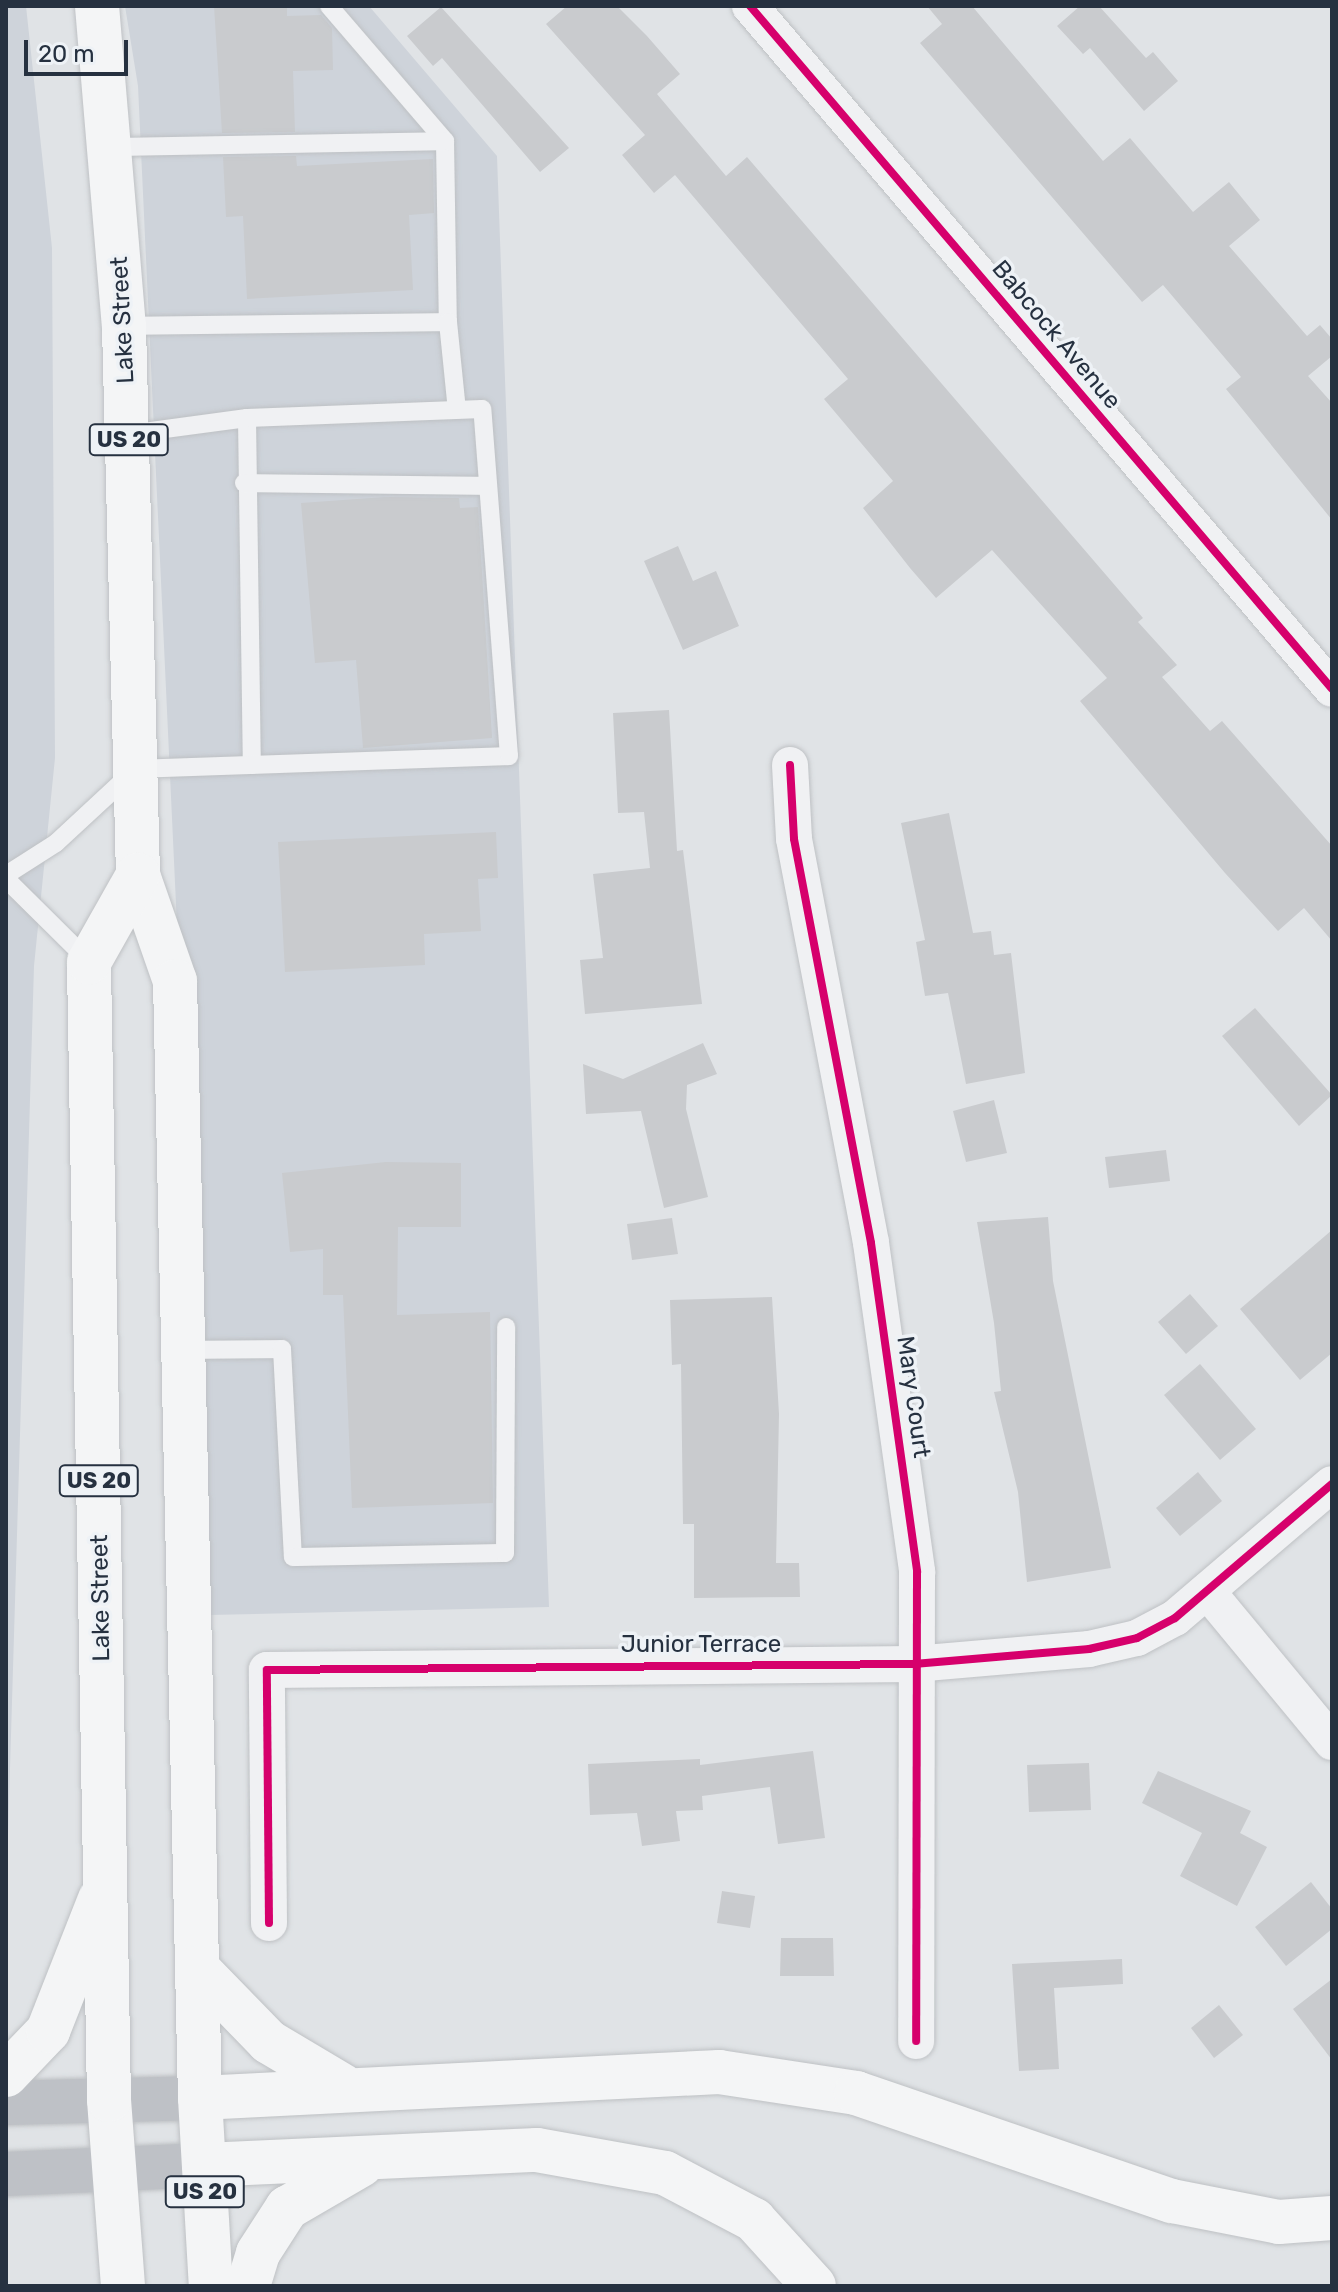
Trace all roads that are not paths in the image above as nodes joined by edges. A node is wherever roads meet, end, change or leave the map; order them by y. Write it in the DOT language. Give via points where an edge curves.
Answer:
graph roads {
  1 [pos="97,6"];
  2 [pos="329,6"];
  3 [pos="750,6"];
  4 [pos="445,141"];
  5 [pos="111,147"];
  6 [pos="448,322"];
  7 [pos="124,326"];
  8 [pos="457,410"];
  9 [pos="247,418"];
  10 [pos="129,434"];
  11 [pos="244,483"];
  12 [pos="488,486"];
  13 [pos="1332,689"];
  14 [pos="252,765"];
  15 [pos="790,765"];
  16 [pos="136,769"];
  17 [pos="138,875"];
  18 [pos="6,877"];
  19 [pos="89,962"];
  20 [pos="506,1327"];
  21 [pos="184,1350"];
  22 [pos="1332,1484"];
  23 [pos="1207,1591"];
  24 [pos="914,1664"];
  25 [pos="1332,1742"];
  26 [pos="106,1882"];
  27 [pos="269,1923"];
  28 [pos="197,1968"];
  29 [pos="916,2041"];
  30 [pos="6,2075"];
  31 [pos="343,2086"];
  32 [pos="200,2098"];
  33 [pos="109,2100"];
  34 [pos="6,2103"];
  35 [pos="370,2160"];
  36 [pos="204,2165"];
  37 [pos="113,2170"];
  38 [pos="6,2174"];
  39 [pos="1332,2218"];
  40 [pos="123,2286"];
  41 [pos="211,2286"];
  42 [pos="248,2286"];
  43 [pos="814,2286"];
  1 -- 5 [label="main road, Lake Street / US 20"];
  2 -- 4 [label="lane"];
  3 -- 13 [label="street, Babcock Avenue"];
  4 -- 5 [label="lane"];
  4 -- 6 [label="lane"];
  5 -- 7 [label="main road, Lake Street / US 20"];
  6 -- 7 [label="lane"];
  6 -- 8 [label="lane"];
  7 -- 10 [label="main road, Lake Street / US 20"];
  8 -- 9 [label="lane"];
  8 -- 12 [label="lane" via="482,409"];
  9 -- 10 [label="lane"];
  9 -- 11 [label="lane"];
  10 -- 16 [label="main road, Lake Street / US 20"];
  11 -- 12 [label="lane"];
  11 -- 14 [label="lane"];
  12 -- 14 [label="lane" via="509,756"];
  14 -- 16 [label="lane"];
  15 -- 24 [label="street, Mary Court" via="794,839 871,1243 917,1572"];
  16 -- 17 [label="main road, Lake Street / US 20"];
  16 -- 18 [label="lane" via="56,843"];
  17 -- 19 [label="main road"];
  17 -- 21 [label="main road, Lake Street / US 20" via="175,981"];
  18 -- 19 [label="lane"];
  19 -- 26 [label="main road, Lake Street / US 20"];
  20 -- 21 [label="lane" via="505,1553 293,1557 282,1349"];
  21 -- 28 [label="main road, Lake Street / US 20"];
  22 -- 23 [label="street, Junior Terrace"];
  23 -- 24 [label="street, Junior Terrace" via="1137,1638"];
  23 -- 25 [label="street"];
  24 -- 27 [label="street, Junior Terrace" via="267,1670"];
  24 -- 29 [label="street, Mary Court"];
  26 -- 30 [label="main road" via="48,2031"];
  26 -- 33 [label="main road, Lake Street / US 20"];
  28 -- 31 [label="main road" via="269,2042"];
  28 -- 32 [label="main road, Lake Street / US 20"];
  31 -- 32 [label="main road"];
  31 -- 39 [label="main road" via="719,2072 856,2093 1172,2201 1279,2222"];
  32 -- 33 [label="main road"];
  32 -- 36 [label="main road, Lake Street / US 20"];
  33 -- 34 [label="main road"];
  33 -- 37 [label="main road, Lake Street / US 20"];
  35 -- 36 [label="main road"];
  35 -- 42 [label="main road, US 20" via="287,2208 258,2253"];
  35 -- 43 [label="main road" via="537,2150 665,2173 754,2220"];
  36 -- 37 [label="main road"];
  36 -- 41 [label="main road, Lake Street / US 20"];
  37 -- 38 [label="main road"];
  37 -- 40 [label="main road, Lake Street / US 20"];
}
